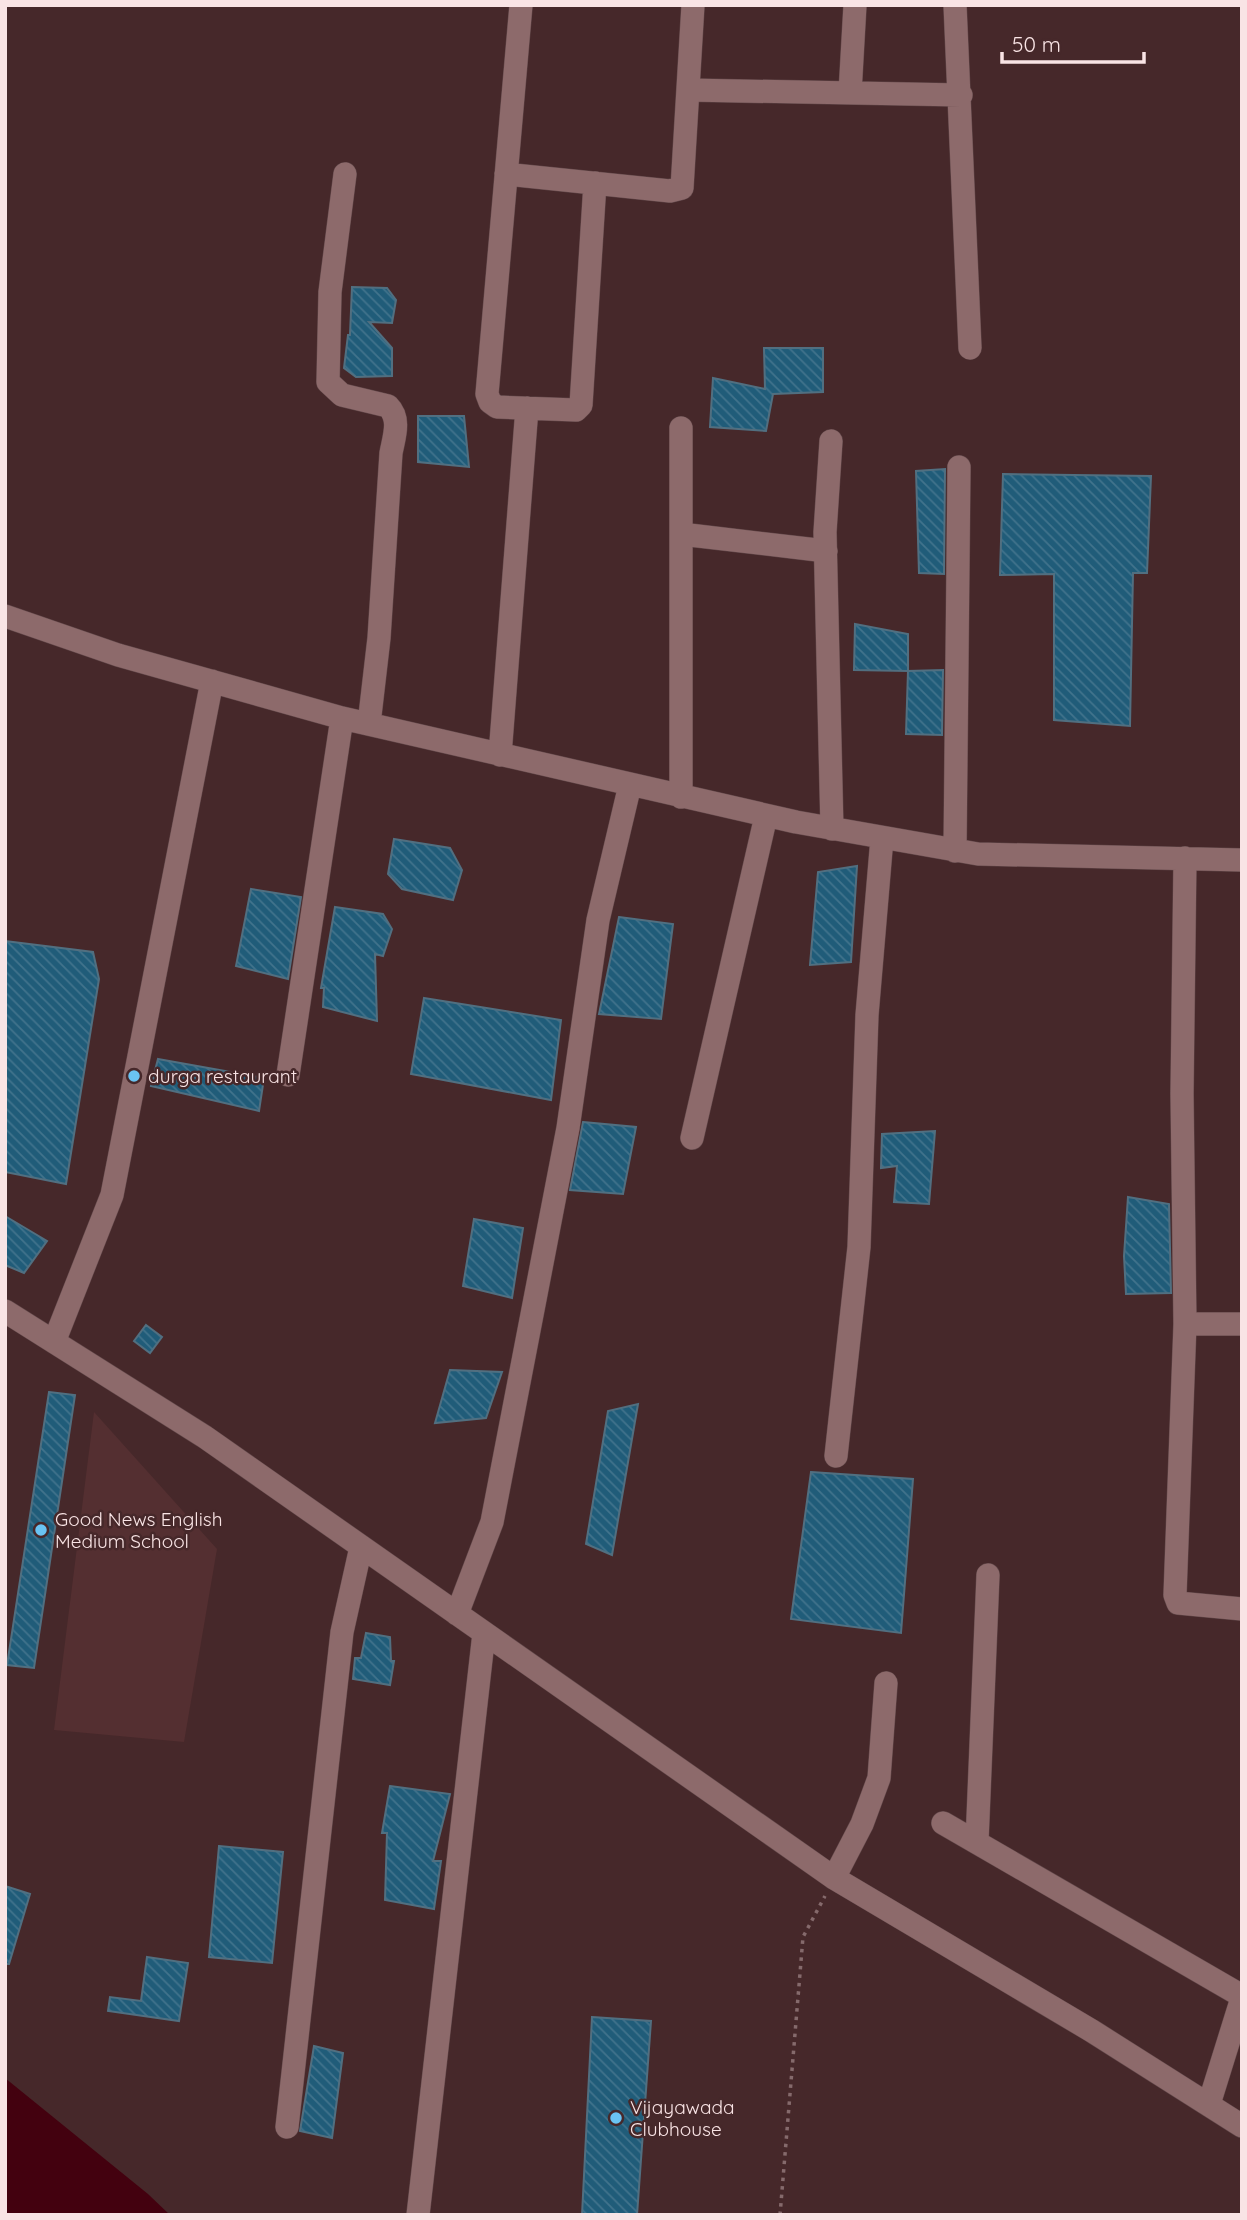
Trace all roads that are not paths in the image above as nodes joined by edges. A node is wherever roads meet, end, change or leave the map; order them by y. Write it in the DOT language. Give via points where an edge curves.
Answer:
graph roads {
  1 [pos="521,5"];
  2 [pos="693,5"];
  3 [pos="855,5"];
  4 [pos="955,5"];
  5 [pos="688,90"];
  6 [pos="850,93"];
  7 [pos="961,95"];
  8 [pos="345,174"];
  9 [pos="506,174"];
  10 [pos="594,183"];
  11 [pos="970,348"];
  12 [pos="527,408"];
  13 [pos="681,428"];
  14 [pos="831,442"];
  15 [pos="959,467"];
  16 [pos="681,534"];
  17 [pos="826,551"];
  18 [pos="5,616"];
  19 [pos="212,681"];
  20 [pos="342,718"];
  21 [pos="369,724"];
  22 [pos="500,755"];
  23 [pos="630,785"];
  24 [pos="681,797"];
  25 [pos="766,816"];
  26 [pos="832,829"];
  27 [pos="882,838"];
  28 [pos="955,851"];
  29 [pos="1185,858"];
  30 [pos="1242,860"];
  31 [pos="289,1075"];
  32 [pos="692,1138"];
  33 [pos="5,1311"];
  34 [pos="1185,1324"];
  35 [pos="1242,1324"];
  36 [pos="54,1342"];
  37 [pos="836,1456"];
  38 [pos="361,1546"];
  39 [pos="988,1575"];
  40 [pos="1242,1609"];
  41 [pos="457,1614"];
  42 [pos="484,1633"];
  43 [pos="886,1684"];
  44 [pos="943,1823"];
  45 [pos="977,1842"];
  46 [pos="834,1878"];
  47 [pos="1242,1997"];
  48 [pos="1209,2104"];
  49 [pos="1242,2126"];
  50 [pos="287,2127"];
  51 [pos="418,2215"];
  1 -- 9 [label="street"];
  2 -- 5 [label="street"];
  3 -- 6 [label="street"];
  4 -- 7 [label="street"];
  5 -- 6 [label="street"];
  5 -- 10 [label="street" via="681,188 670,191"];
  6 -- 7 [label="street"];
  7 -- 11 [label="street"];
  8 -- 21 [label="street" via="330,292 328,382 342,395 388,406 396,426"];
  9 -- 10 [label="street"];
  9 -- 12 [label="street" via="487,394 497,407"];
  10 -- 12 [label="street" via="581,405 576,410"];
  12 -- 22 [label="street"];
  13 -- 16 [label="street"];
  14 -- 17 [label="street"];
  15 -- 28 [label="street"];
  16 -- 17 [label="street"];
  16 -- 24 [label="street"];
  17 -- 26 [label="street"];
  18 -- 19 [label="street"];
  19 -- 20 [label="street"];
  19 -- 36 [label="street" via="112,1195"];
  20 -- 21 [label="street"];
  20 -- 31 [label="street"];
  21 -- 22 [label="street"];
  22 -- 23 [label="street"];
  23 -- 24 [label="street"];
  23 -- 41 [label="street" via="598,920 568,1128 492,1522"];
  24 -- 25 [label="street"];
  25 -- 26 [label="street"];
  25 -- 32 [label="street"];
  26 -- 27 [label="street"];
  27 -- 28 [label="street"];
  27 -- 37 [label="street" via="867,1015 859,1247"];
  28 -- 29 [label="street"];
  29 -- 30 [label="street"];
  29 -- 34 [label="street"];
  33 -- 36 [label="street"];
  34 -- 35 [label="street"];
  34 -- 40 [label="street" via="1175,1595 1178,1603 1187,1606"];
  36 -- 38 [label="street" via="205,1437"];
  38 -- 41 [label="street"];
  38 -- 50 [label="street" via="342,1632"];
  39 -- 45 [label="street"];
  41 -- 42 [label="street"];
  42 -- 46 [label="street"];
  42 -- 51 [label="street"];
  43 -- 46 [label="street" via="879,1778"];
  44 -- 45 [label="street"];
  45 -- 47 [label="street"];
  46 -- 48 [label="street"];
  47 -- 48 [label="street"];
  48 -- 49 [label="street"];
}
